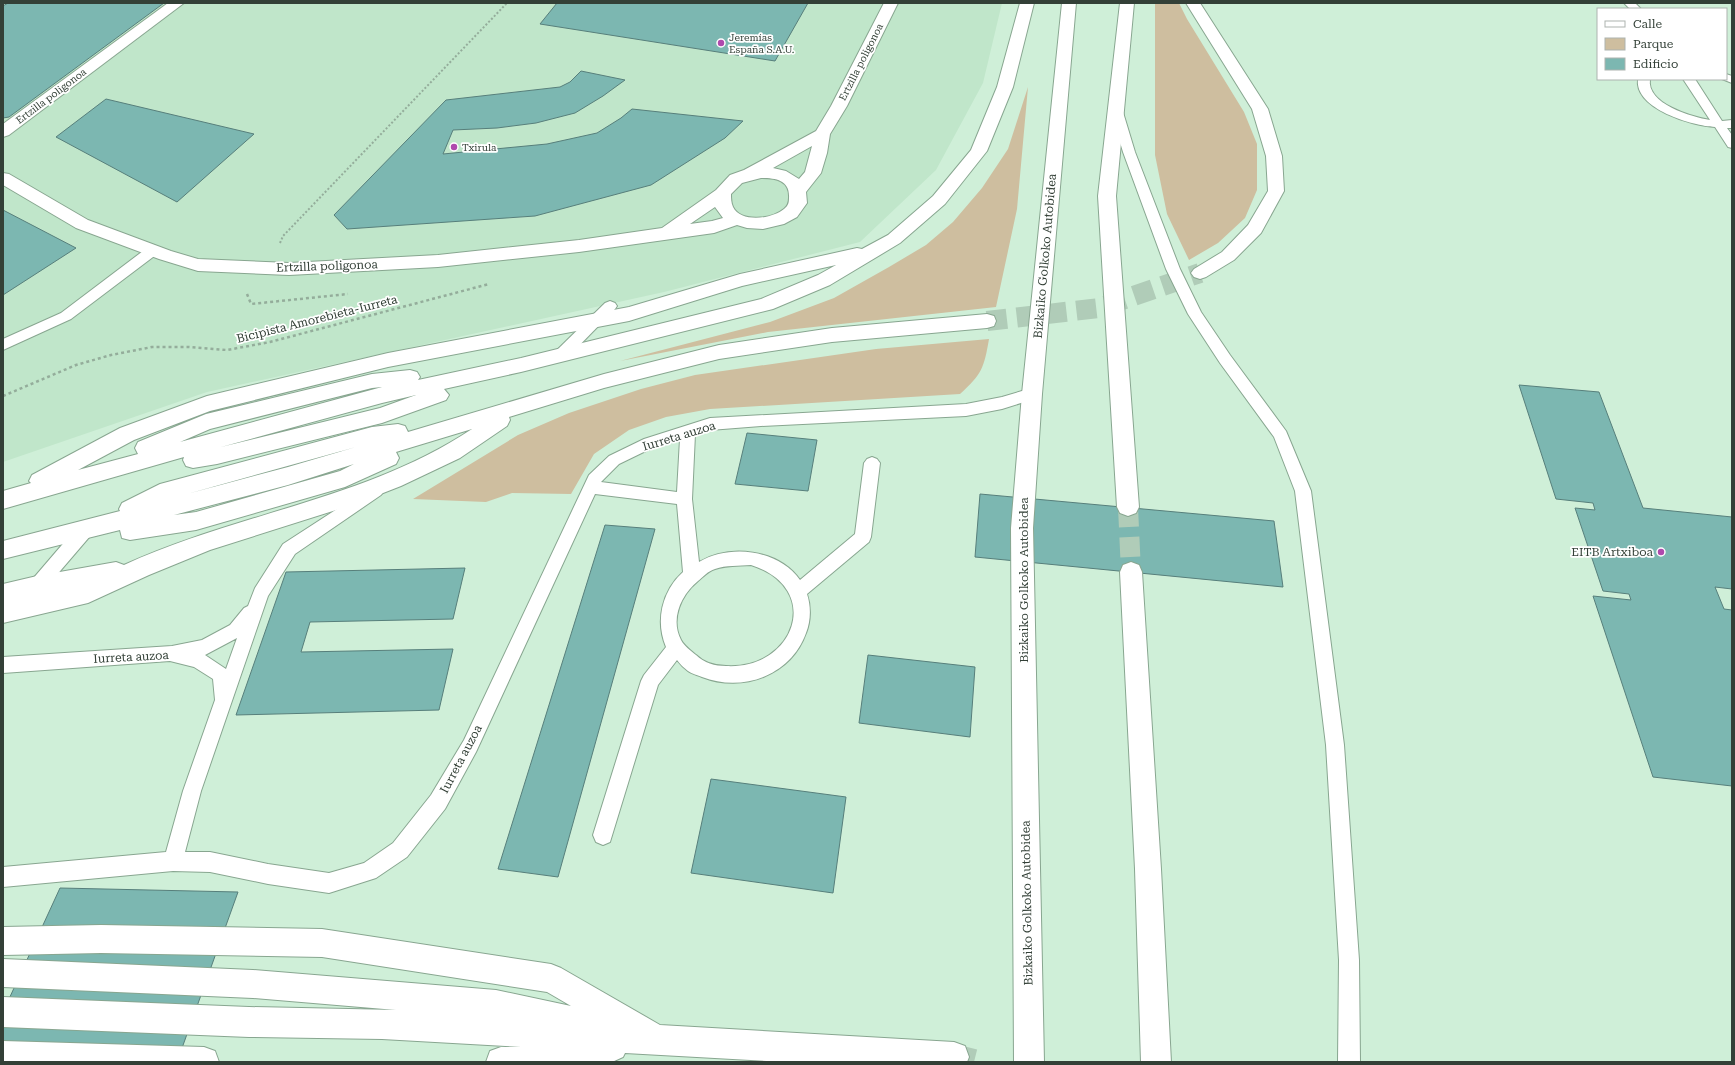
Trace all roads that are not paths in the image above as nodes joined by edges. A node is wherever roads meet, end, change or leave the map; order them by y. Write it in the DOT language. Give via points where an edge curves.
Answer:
graph roads {
  1 [pos="177,3"];
  2 [pos="891,3"];
  3 [pos="1027,3"];
  4 [pos="1069,3"];
  5 [pos="1127,3"];
  6 [pos="1194,3"];
  7 [pos="1644,80"];
  8 [pos="1690,80"];
  9 [pos="1116,108"];
  10 [pos="1732,124"];
  11 [pos="1720,125"];
  12 [pos="826,128"];
  13 [pos="3,132"];
  14 [pos="1732,144"];
  15 [pos="747,175"];
  16 [pos="3,178"];
  17 [pos="798,191"];
  18 [pos="722,194"];
  19 [pos="737,219"];
  20 [pos="668,232"];
  21 [pos="152,250"];
  22 [pos="875,250"];
  23 [pos="1200,273"];
  24 [pos="740,280"];
  25 [pos="610,306"];
  26 [pos="596,320"];
  27 [pos="987,322"];
  28 [pos="504,337"];
  29 [pos="3,345"];
  30 [pos="561,355"];
  31 [pos="521,365"];
  32 [pos="1032,394"];
  33 [pos="521,407"];
  34 [pos="467,423"];
  35 [pos="688,431"];
  36 [pos="872,463"];
  37 [pos="394,480"];
  38 [pos="65,483"];
  39 [pos="590,487"];
  40 [pos="684,499"];
  41 [pos="4,500"];
  42 [pos="1128,508"];
  43 [pos="86,530"];
  44 [pos="3,550"];
  45 [pos="141,568"];
  46 [pos="1131,572"];
  47 [pos="692,576"];
  48 [pos="37,586"];
  49 [pos="798,591"];
  50 [pos="3,594"];
  51 [pos="256,606"];
  52 [pos="3,613"];
  53 [pos="676,648"];
  54 [pos="170,654"];
  55 [pos="3,665"];
  56 [pos="224,700"];
  57 [pos="603,835"];
  58 [pos="173,861"];
  59 [pos="3,877"];
  60 [pos="3,941"];
  61 [pos="3,973"];
  62 [pos="3,1012"];
  63 [pos="658,1040"];
  64 [pos="3,1056"];
  65 [pos="954,1057"];
  66 [pos="204,1062"];
  67 [pos="501,1062"];
  68 [pos="594,1062"];
  69 [pos="1029,1062"];
  70 [pos="1156,1062"];
  71 [pos="1349,1062"];
  1 -- 13 [label="main road, Ertzilla poligonoa"];
  2 -- 12 [label="main road, Ertzilla poligonoa"];
  3 -- 22 [label="main road" via="1006,87 979,151 939,200 894,239"];
  4 -- 32 [label="main road, Bizkaiko Golkoko Autobidea"];
  5 -- 9 [label="main road"];
  6 -- 23 [label="main road" via="1260,109 1274,156 1276,191 1255,229 1228,256"];
  7 -- 11 [label="lane" via="1646,91 1654,101 1667,110 1684,117"];
  8 -- 11 [label="lane"];
  9 -- 42 [label="main road" via="1107,196"];
  9 -- 71 [label="lane" via="1129,152 1173,269 1195,314 1281,434 1303,491 1335,745 1349,960"];
  10 -- 11 [label="lane"];
  11 -- 14 [label="lane"];
  12 -- 15 [label="main road"];
  12 -- 17 [label="main road" via="813,173"];
  15 -- 17 [label="main road" via="760,173 784,177 793,183"];
  15 -- 18 [label="main road" via="727,186"];
  16 -- 21 [label="main road, Ertzilla poligonoa" via="82,224"];
  17 -- 19 [label="main road" via="799,200 788,216 776,221 756,223"];
  18 -- 19 [label="main road" via="721,202 724,208"];
  18 -- 20 [label="main road"];
  19 -- 20 [label="main road, Ertzilla poligonoa" via="714,227"];
  20 -- 21 [label="main road, Ertzilla poligonoa" via="579,246 438,261 289,269 198,265"];
  21 -- 29 [label="lane" via="66,316"];
  22 -- 24 [label="main road"];
  22 -- 30 [label="main road" via="824,280 766,304"];
  24 -- 25 [label="main road"];
  24 -- 26 [label="main road" via="629,314"];
  25 -- 26 [label="lane"];
  25 -- 28 [label="main road" via="527,324"];
  26 -- 28 [label="main road"];
  26 -- 30 [label="lane"];
  27 -- 33 [label="main road" via="832,335 719,352 604,381"];
  28 -- 41 [label="main road" via="388,360 207,404 127,434"];
  30 -- 31 [label="main road"];
  31 -- 38 [label="main road" via="382,415 217,456"];
  31 -- 38 [label="main road" via="372,381 206,422"];
  32 -- 35 [label="lane, Iurreta auzoa" via="966,410 761,420 710,424"];
  32 -- 69 [label="main road, Bizkaiko Golkoko Autobidea" via="1022,528"];
  33 -- 34 [label="main road"];
  33 -- 37 [label="main road" via="453,452"];
  34 -- 43 [label="main road" via="372,435 287,457 160,494"];
  34 -- 43 [label="main road" via="345,478 196,521 116,533"];
  35 -- 39 [label="lane, Iurreta auzoa" via="649,443 614,460 594,479"];
  35 -- 40 [label="lane"];
  36 -- 49 [label="lane" via="863,537"];
  37 -- 45 [label="main road" via="293,516 206,542"];
  37 -- 51 [label="lane" via="288,549 261,593"];
  38 -- 41 [label="main road"];
  39 -- 40 [label="lane"];
  39 -- 58 [label="lane, Iurreta auzoa" via="470,746 438,802 400,850 369,871 329,882 268,874 210,862"];
  40 -- 47 [label="lane"];
  43 -- 44 [label="main road"];
  43 -- 48 [label="lane"];
  45 -- 48 [label="main road"];
  45 -- 52 [label="main road" via="88,593"];
  46 -- 70 [label="main road"];
  47 -- 49 [label="lane" via="710,564 730,559 751,558 771,564 787,576"];
  47 -- 53 [label="lane" via="677,591 670,610 669,629"];
  48 -- 50 [label="main road"];
  48 -- 52 [label="lane"];
  49 -- 53 [label="lane" via="803,610 800,630 790,648 774,663 754,673 731,676 708,673 689,663"];
  51 -- 54 [label="lane" via="236,630 205,647"];
  51 -- 56 [label="lane"];
  53 -- 57 [label="lane" via="650,680"];
  54 -- 55 [label="lane, Iurreta auzoa"];
  54 -- 56 [label="lane, Iurreta auzoa" via="198,660 221,675"];
  56 -- 58 [label="lane, Iurreta auzoa" via="192,791"];
  58 -- 59 [label="lane"];
  60 -- 63 [label="main road" via="322,943 551,978"];
  61 -- 63 [label="main road" via="253,984 496,1004"];
  62 -- 63 [label="main road" via="248,1022 382,1024"];
  63 -- 65 [label="main road"];
  63 -- 67 [label="main road" via="518,1062"];
  63 -- 68 [label="main road"];
  64 -- 66 [label="main road"];
}
